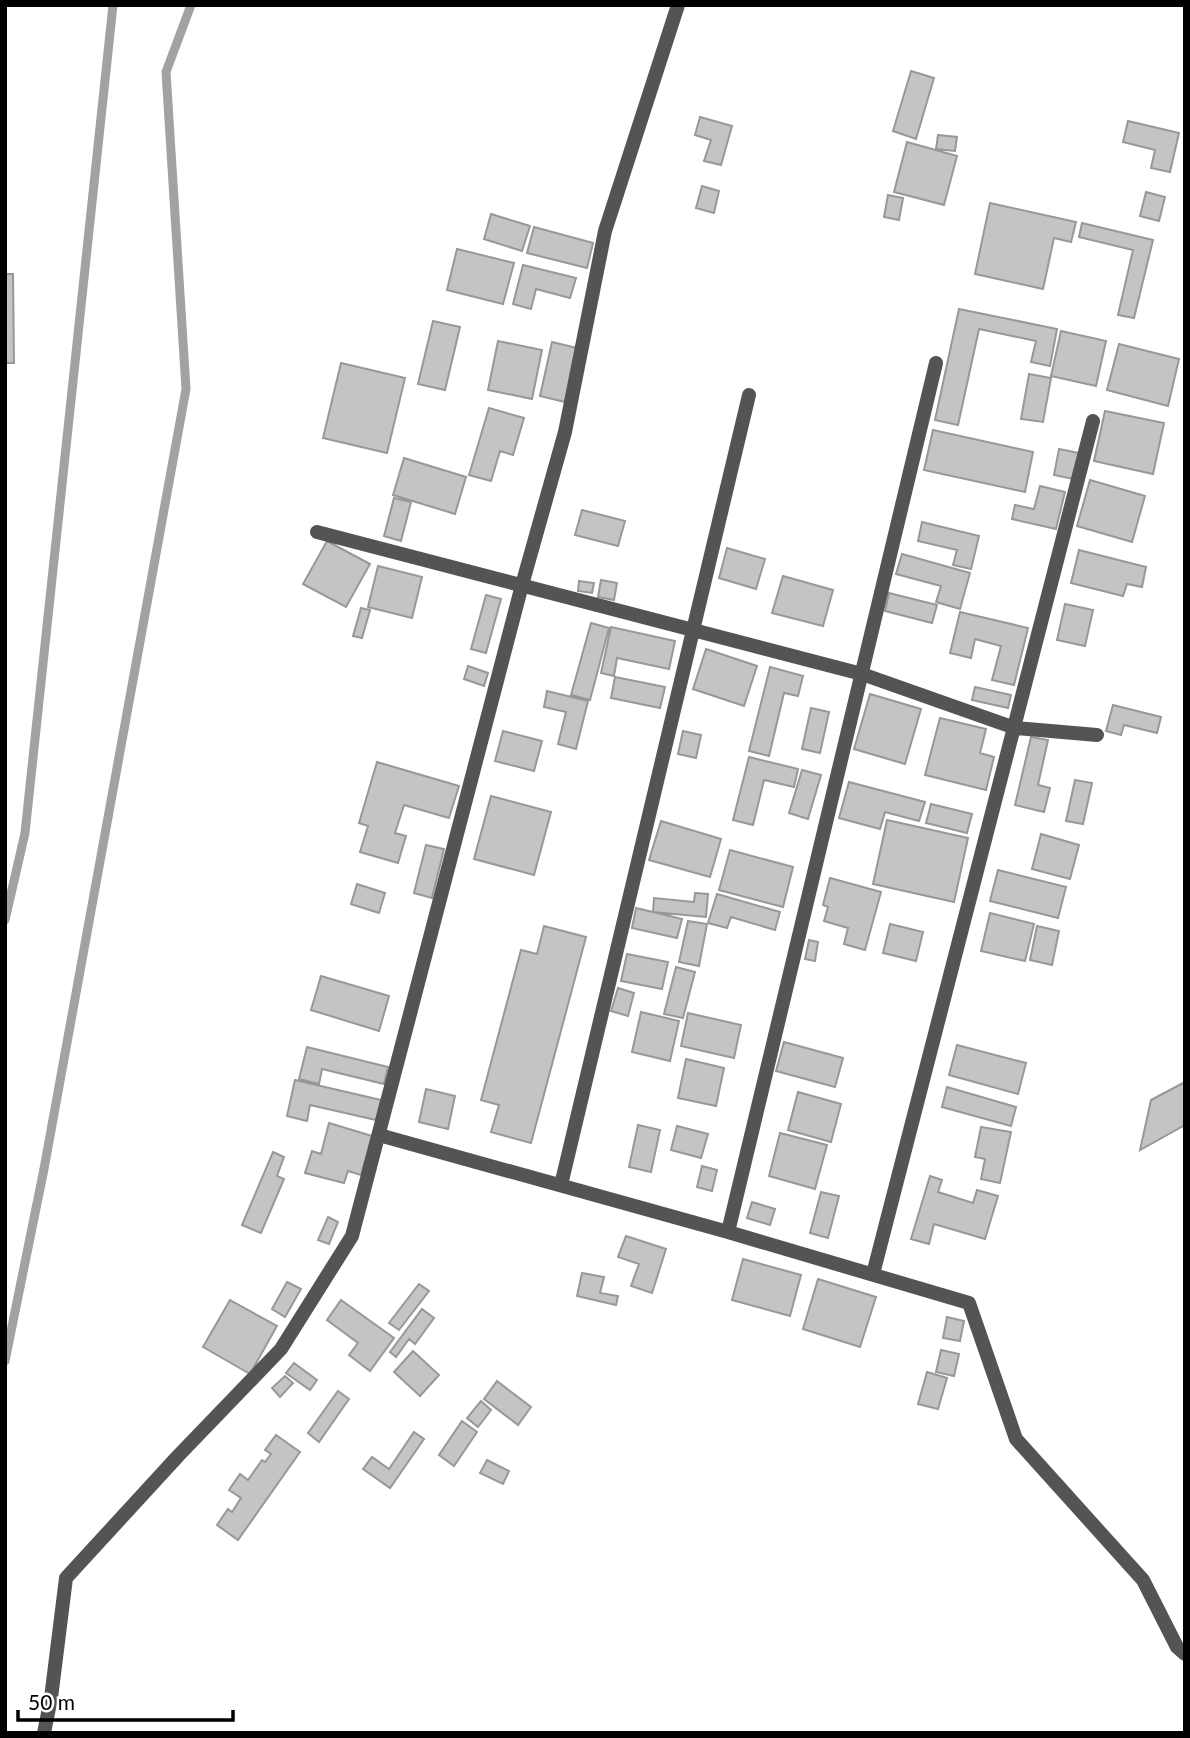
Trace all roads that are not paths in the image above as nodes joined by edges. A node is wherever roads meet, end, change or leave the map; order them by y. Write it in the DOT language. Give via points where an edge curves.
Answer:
graph roads {
  1 [pos="678,5"];
  2 [pos="936,363"];
  3 [pos="749,395"];
  4 [pos="1093,421"];
  5 [pos="317,532"];
  6 [pos="522,585"];
  7 [pos="693,630"];
  8 [pos="862,674"];
  9 [pos="1014,728"];
  10 [pos="1097,735"];
  11 [pos="379,1135"];
  12 [pos="561,1185"];
  13 [pos="728,1232"];
  14 [pos="873,1274"];
  15 [pos="1185,1654"];
  16 [pos="44,1733"];
  1 -- 6 [label="street" via="606,231 565,432"];
  2 -- 8 [label="street"];
  3 -- 7 [label="street"];
  4 -- 9 [label="street"];
  5 -- 6 [label="street"];
  6 -- 7 [label="street"];
  6 -- 11 [label="street"];
  7 -- 8 [label="street"];
  7 -- 12 [label="street"];
  8 -- 9 [label="street"];
  8 -- 13 [label="street"];
  9 -- 10 [label="street"];
  9 -- 14 [label="street"];
  11 -- 12 [label="street"];
  11 -- 16 [label="street" via="352,1236 281,1349 66,1578"];
  12 -- 13 [label="street"];
  13 -- 14 [label="street"];
  14 -- 15 [label="street" via="969,1303 1017,1438 1143,1580 1177,1647"];
}
